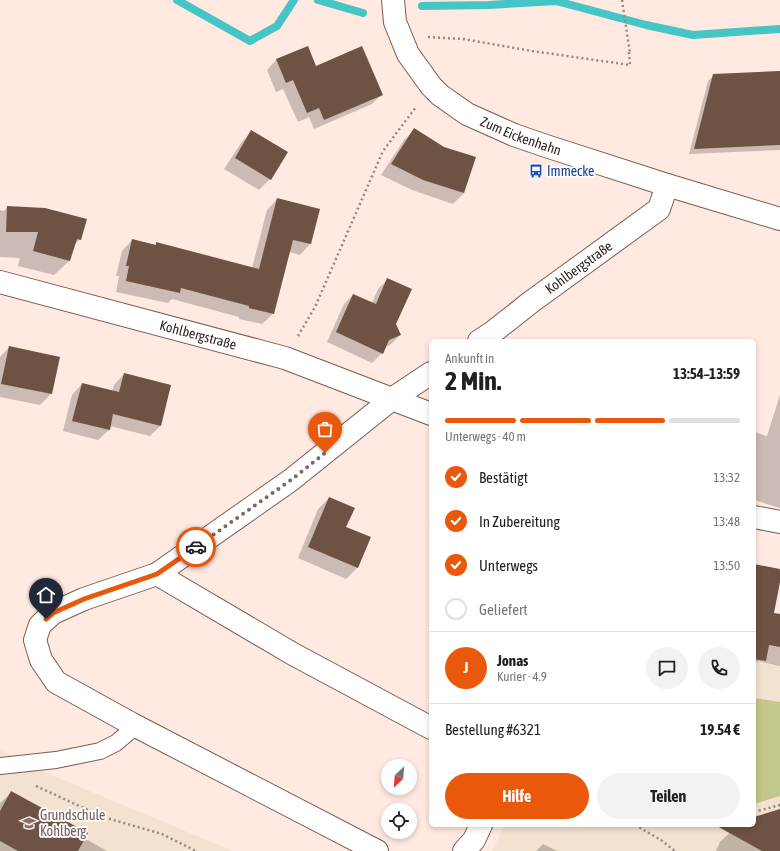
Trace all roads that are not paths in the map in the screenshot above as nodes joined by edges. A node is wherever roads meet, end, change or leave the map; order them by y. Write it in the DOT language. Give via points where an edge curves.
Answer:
graph roads {
  1 [pos="393,0"];
  2 [pos="667,185"];
  3 [pos="780,218"];
  4 [pos="0,282"];
  5 [pos="482,339"];
  6 [pos="429,374"];
  7 [pos="392,399"];
  8 [pos="429,413"];
  9 [pos="756,517"];
  10 [pos="780,522"];
  11 [pos="157,574"];
  12 [pos="136,726"];
  13 [pos="429,727"];
  14 [pos="0,766"];
  15 [pos="480,827"];
  16 [pos="377,851"];
  17 [pos="464,851"];
  1 -- 2 [label="street, Zum Eickenhahn" via="395,22 408,54 431,86 467,114 514,135"];
  2 -- 3 [label="street, Zum Eickenhahn"];
  2 -- 5 [label="street, Kohlbergstraße" via="659,209"];
  4 -- 7 [label="street, Kohlbergstraße" via="285,358"];
  6 -- 7 [label="street"];
  7 -- 8 [label="street, Kohlbergstraße"];
  7 -- 11 [label="street" via="291,480"];
  9 -- 10 [label="street"];
  11 -- 12 [label="street" via="84,599 53,613 40,626 35,640 41,660 56,682"];
  11 -- 13 [label="street" via="293,654"];
  12 -- 14 [label="lane" via="116,743 100,751 56,760"];
  12 -- 16 [label="street"];
  15 -- 17 [label="street" via="474,840"];
}
